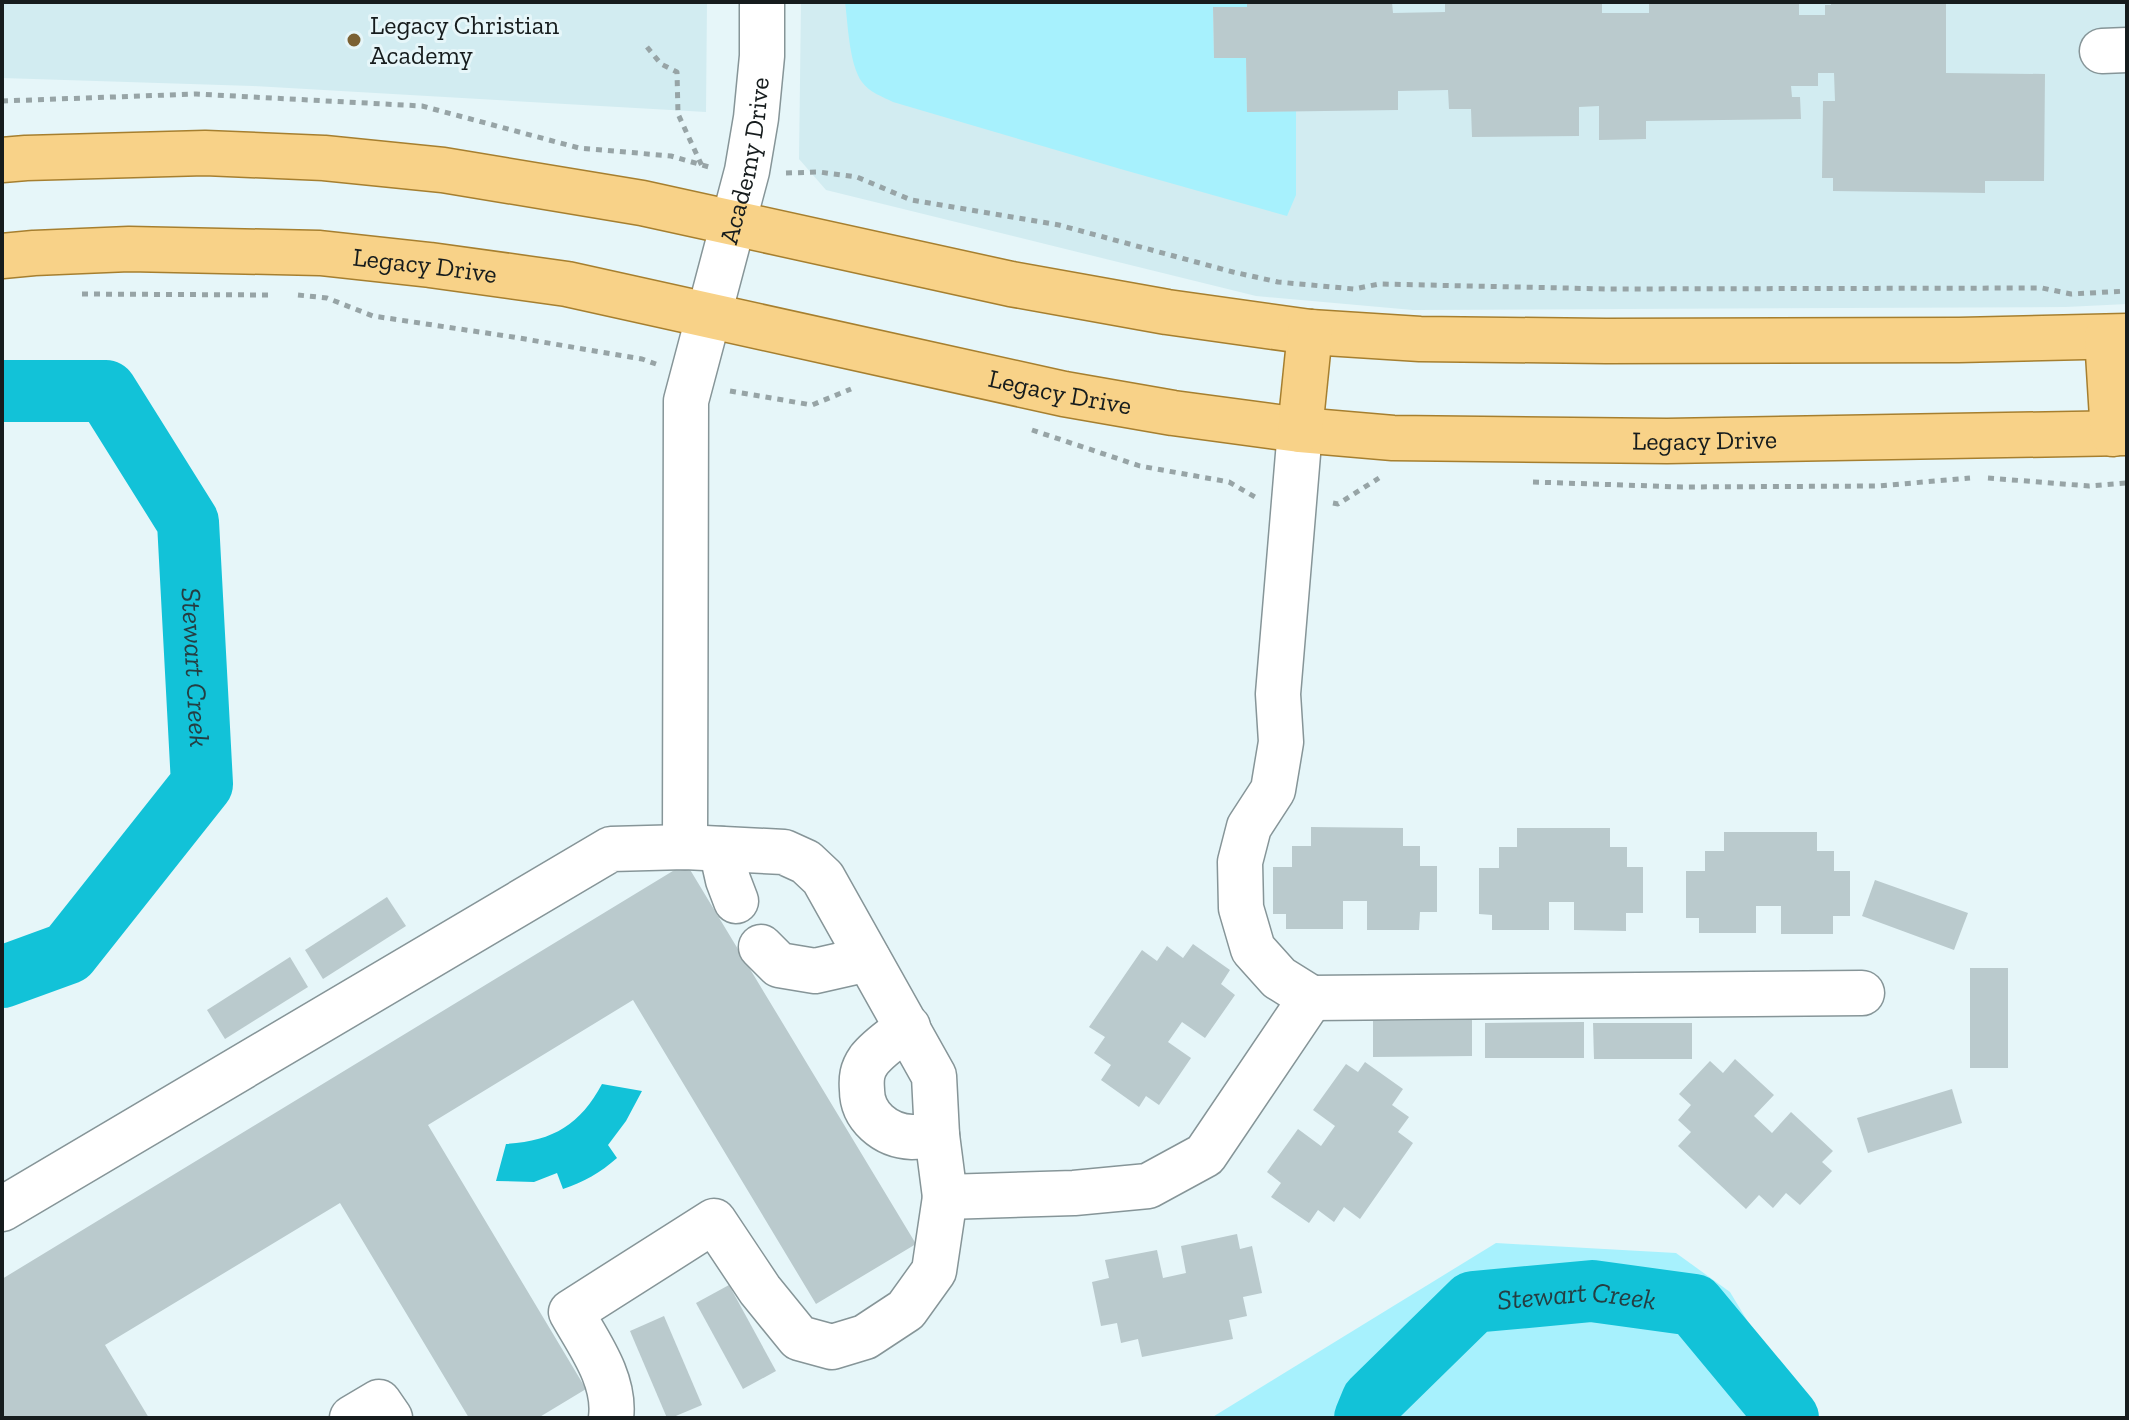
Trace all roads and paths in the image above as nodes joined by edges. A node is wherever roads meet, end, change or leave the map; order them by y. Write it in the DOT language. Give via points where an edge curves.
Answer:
graph roads {
  1 [pos="762,2"];
  2 [pos="647,47"];
  3 [pos="2,101"];
  4 [pos="2,160"];
  5 [pos="790,173"];
  6 [pos="734,222"];
  7 [pos="2,256"];
  8 [pos="2127,291"];
  9 [pos="79,294"];
  10 [pos="281,295"];
  11 [pos="297,295"];
  12 [pos="708,315"];
  13 [pos="1310,332"];
  14 [pos="2117,336"];
  15 [pos="642,359"];
  16 [pos="1300,430"];
  17 [pos="2120,434"];
  18 [pos="703,848"];
  19 [pos="736,901"];
  20 [pos="761,947"];
  21 [pos="868,959"];
  22 [pos="1862,993"];
  23 [pos="1311,998"];
  24 [pos="908,1027"];
  25 [pos="937,1135"];
  26 [pos="945,1197"];
  27 [pos="2,1209"];
  28 [pos="352,1418"];
  29 [pos="390,1418"];
  30 [pos="611,1418"];
  1 -- 6 [label="street, Academy Drive" via="756,118"];
  2 -- 3 [label="path" via="661,64 677,72 678,114 702,167 671,156 579,148 422,106 196,94"];
  4 -- 6 [label="main road" via="205,153 324,158 548,186"];
  5 -- 8 [label="path" via="857,177 911,200 1059,225 1233,272 1304,285"];
  6 -- 12 [label="street, Academy Drive"];
  6 -- 13 [label="main road" via="1011,284"];
  7 -- 12 [label="main road, Legacy Drive" via="129,249 320,253 567,284"];
  9 -- 10 [label="path"];
  11 -- 15 [label="path" via="327,298 373,316"];
  12 -- 16 [label="main road, Legacy Drive" via="1064,394"];
  12 -- 18 [label="street, Academy Drive" via="685,416"];
  13 -- 14 [label="main road" via="1606,341"];
  13 -- 16 [label="main road"];
  14 -- 17 [label="main road"];
  16 -- 17 [label="main road, Legacy Drive" via="1393,438 1652,441"];
  16 -- 23 [label="street" via="1278,694 1281,742 1273,790 1249,827 1240,862 1241,908 1253,949 1279,978"];
  18 -- 19 [label="street, Academy Drive" via="728,880"];
  18 -- 21 [label="street" via="784,852 806,862 823,878"];
  18 -- 27 [label="street" via="611,849"];
  20 -- 21 [label="street" via="779,965 815,971"];
  21 -- 24 [label="street"];
  22 -- 23 [label="street"];
  23 -- 26 [label="street" via="1205,1155 1148,1186"];
  24 -- 25 [label="street" via="934,1076"];
  24 -- 25 [label="street" via="861,1074 862,1100 870,1118 888,1130 909,1137"];
  25 -- 26 [label="street"];
  26 -- 30 [label="street" via="934,1271 906,1310 865,1337 832,1347 799,1338 714,1221 571,1312 604,1372 613,1403"];
  28 -- 29 [label="street" via="379,1402"];
}
